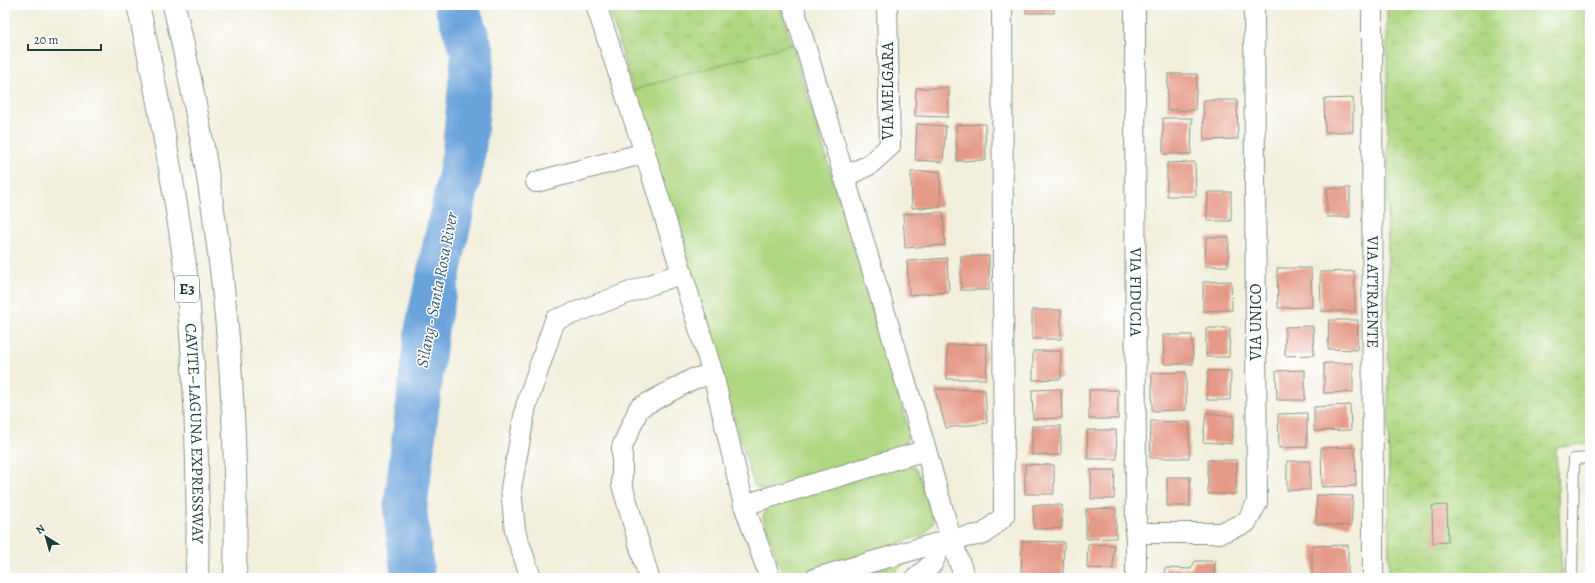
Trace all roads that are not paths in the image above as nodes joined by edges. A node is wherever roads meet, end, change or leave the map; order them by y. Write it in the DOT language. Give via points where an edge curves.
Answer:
graph roads {
  1 [pos="138,5"];
  2 [pos="174,5"];
  3 [pos="596,5"];
  4 [pos="793,5"];
  5 [pos="887,5"];
  6 [pos="1002,5"];
  7 [pos="1135,5"];
  8 [pos="1254,5"];
  9 [pos="1372,5"];
  10 [pos="644,153"];
  11 [pos="844,177"];
  12 [pos="536,182"];
  13 [pos="682,273"];
  14 [pos="713,374"];
  15 [pos="926,450"];
  16 [pos="1590,458"];
  17 [pos="744,505"];
  18 [pos="1135,533"];
  19 [pos="946,541"];
  20 [pos="197,578"];
  21 [pos="235,578"];
  22 [pos="531,578"];
  23 [pos="649,578"];
  24 [pos="770,578"];
  25 [pos="816,578"];
  26 [pos="916,578"];
  27 [pos="965,578"];
  28 [pos="1136,578"];
  29 [pos="1372,578"];
  30 [pos="1572,578"];
  1 -- 20 [label="highway, CAVITE–LAGUNA EXPRESSWAY / E3" via="161,116 188,292 195,388"];
  2 -- 21 [label="highway, E3" via="198,116 224,297 232,401"];
  3 -- 10 [label="street"];
  4 -- 11 [label="street"];
  5 -- 11 [label="street, VIA MELGARA" via="890,146 869,165"];
  6 -- 19 [label="street" via="1004,516 984,534"];
  7 -- 18 [label="street, VIA FIDUCIA"];
  8 -- 18 [label="street, VIA UNICO" via="1257,503 1246,523 1220,533"];
  9 -- 29 [label="street, VIA ATTRAENTE"];
  10 -- 12 [label="street"];
  10 -- 13 [label="street"];
  11 -- 15 [label="street"];
  13 -- 14 [label="street"];
  13 -- 22 [label="street" via="555,320 526,406 511,488 515,530"];
  14 -- 17 [label="street"];
  14 -- 23 [label="street" via="693,379 639,408 622,447 622,485"];
  15 -- 17 [label="street"];
  15 -- 19 [label="street"];
  16 -- 30 [label="lane" via="1574,459"];
  17 -- 24 [label="street"];
  18 -- 28 [label="street, VIA FIDUCIA"];
  19 -- 25 [label="street"];
  19 -- 26 [label="street" via="932,564"];
  19 -- 27 [label="street"];
}
